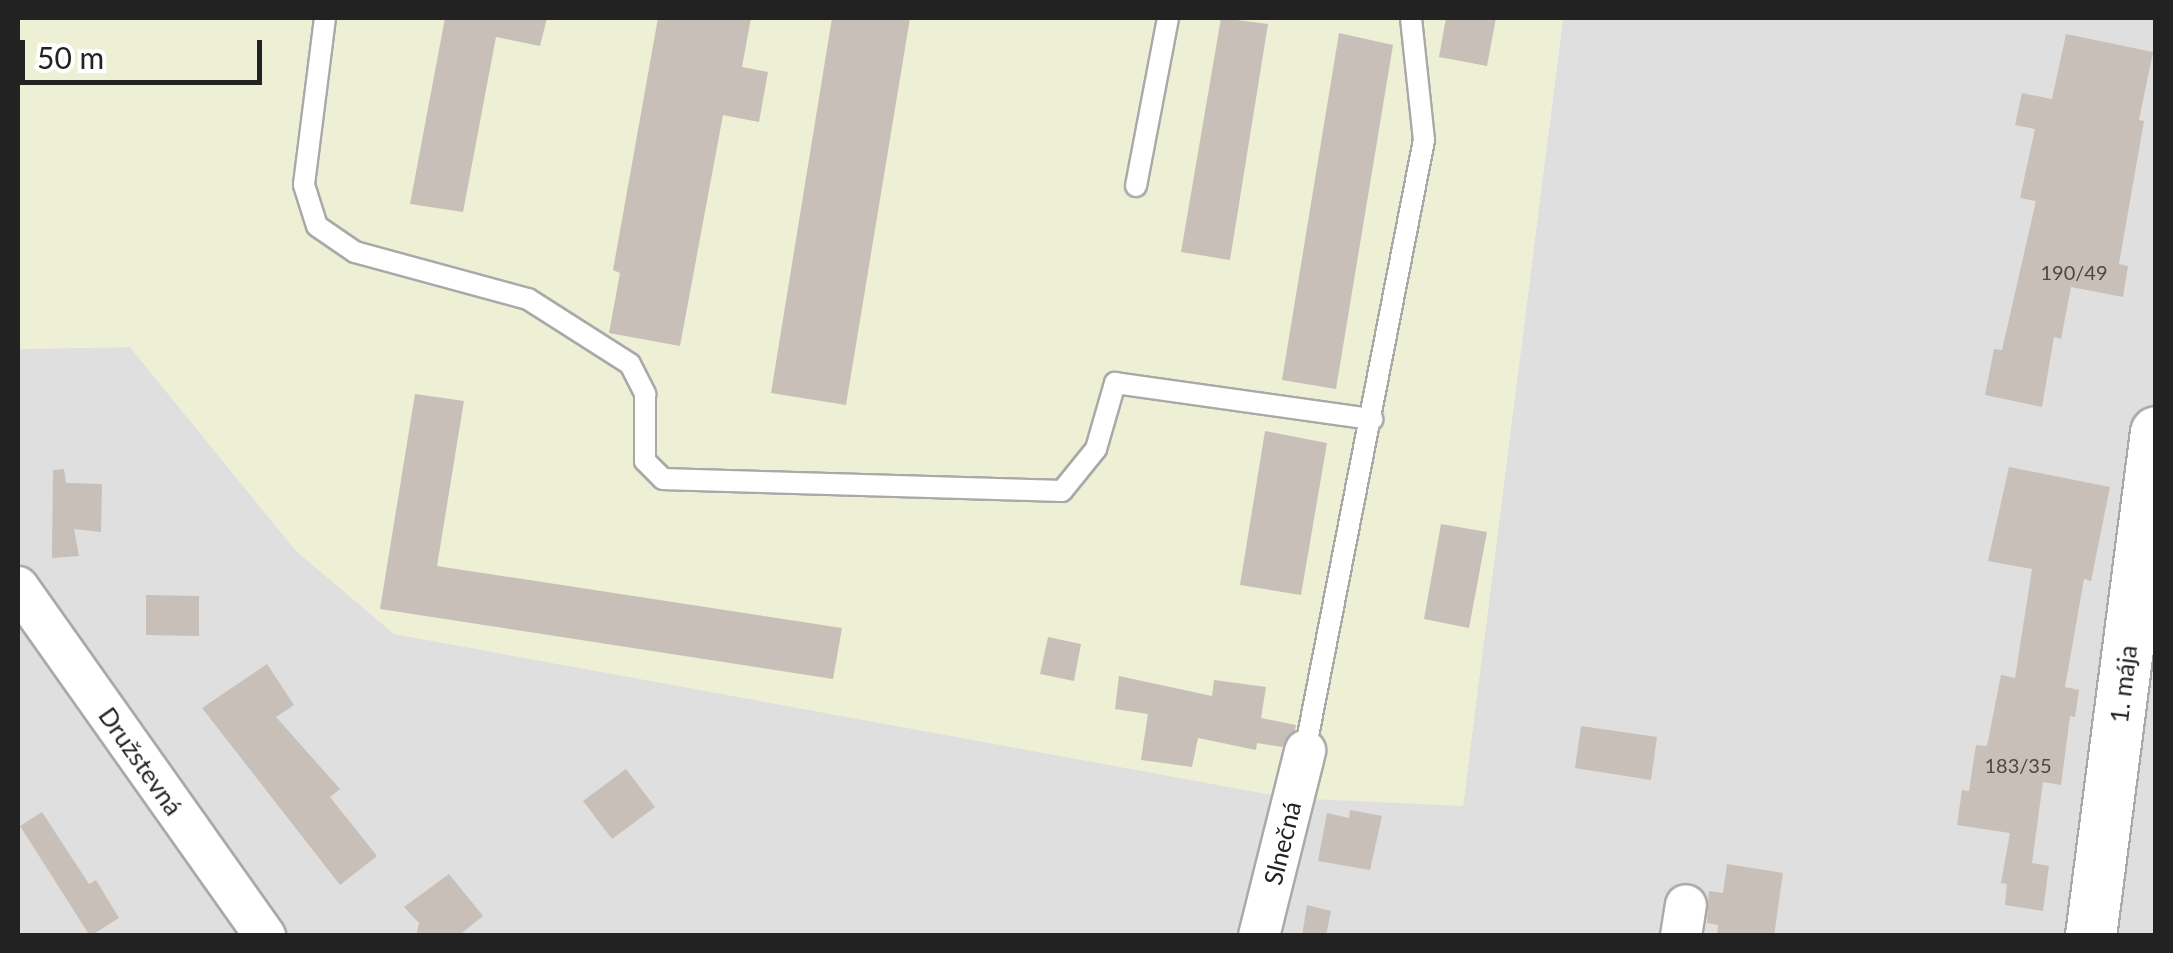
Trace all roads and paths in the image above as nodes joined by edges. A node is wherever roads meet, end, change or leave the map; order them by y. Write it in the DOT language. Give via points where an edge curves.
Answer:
graph roads {
  1 [pos="325,18"];
  2 [pos="1168,18"];
  3 [pos="1411,18"];
  4 [pos="1136,186"];
  5 [pos="1372,419"];
  6 [pos="2156,432"];
  7 [pos="18,587"];
  8 [pos="1305,752"];
  9 [pos="266,936"];
  10 [pos="1259,936"];
  11 [pos="2091,936"];
  1 -- 5 [label="lane" via="304,186 316,226 355,252 528,299 630,364 646,394 645,462 663,479 1062,490 1096,449 1115,383"];
  2 -- 4 [label="lane"];
  3 -- 5 [label="lane" via="1424,140"];
  5 -- 8 [label="lane"];
  6 -- 11 [label="street, 1. mája"];
  7 -- 9 [label="street, Družstevná"];
  8 -- 10 [label="street, Slnečná"];
}
